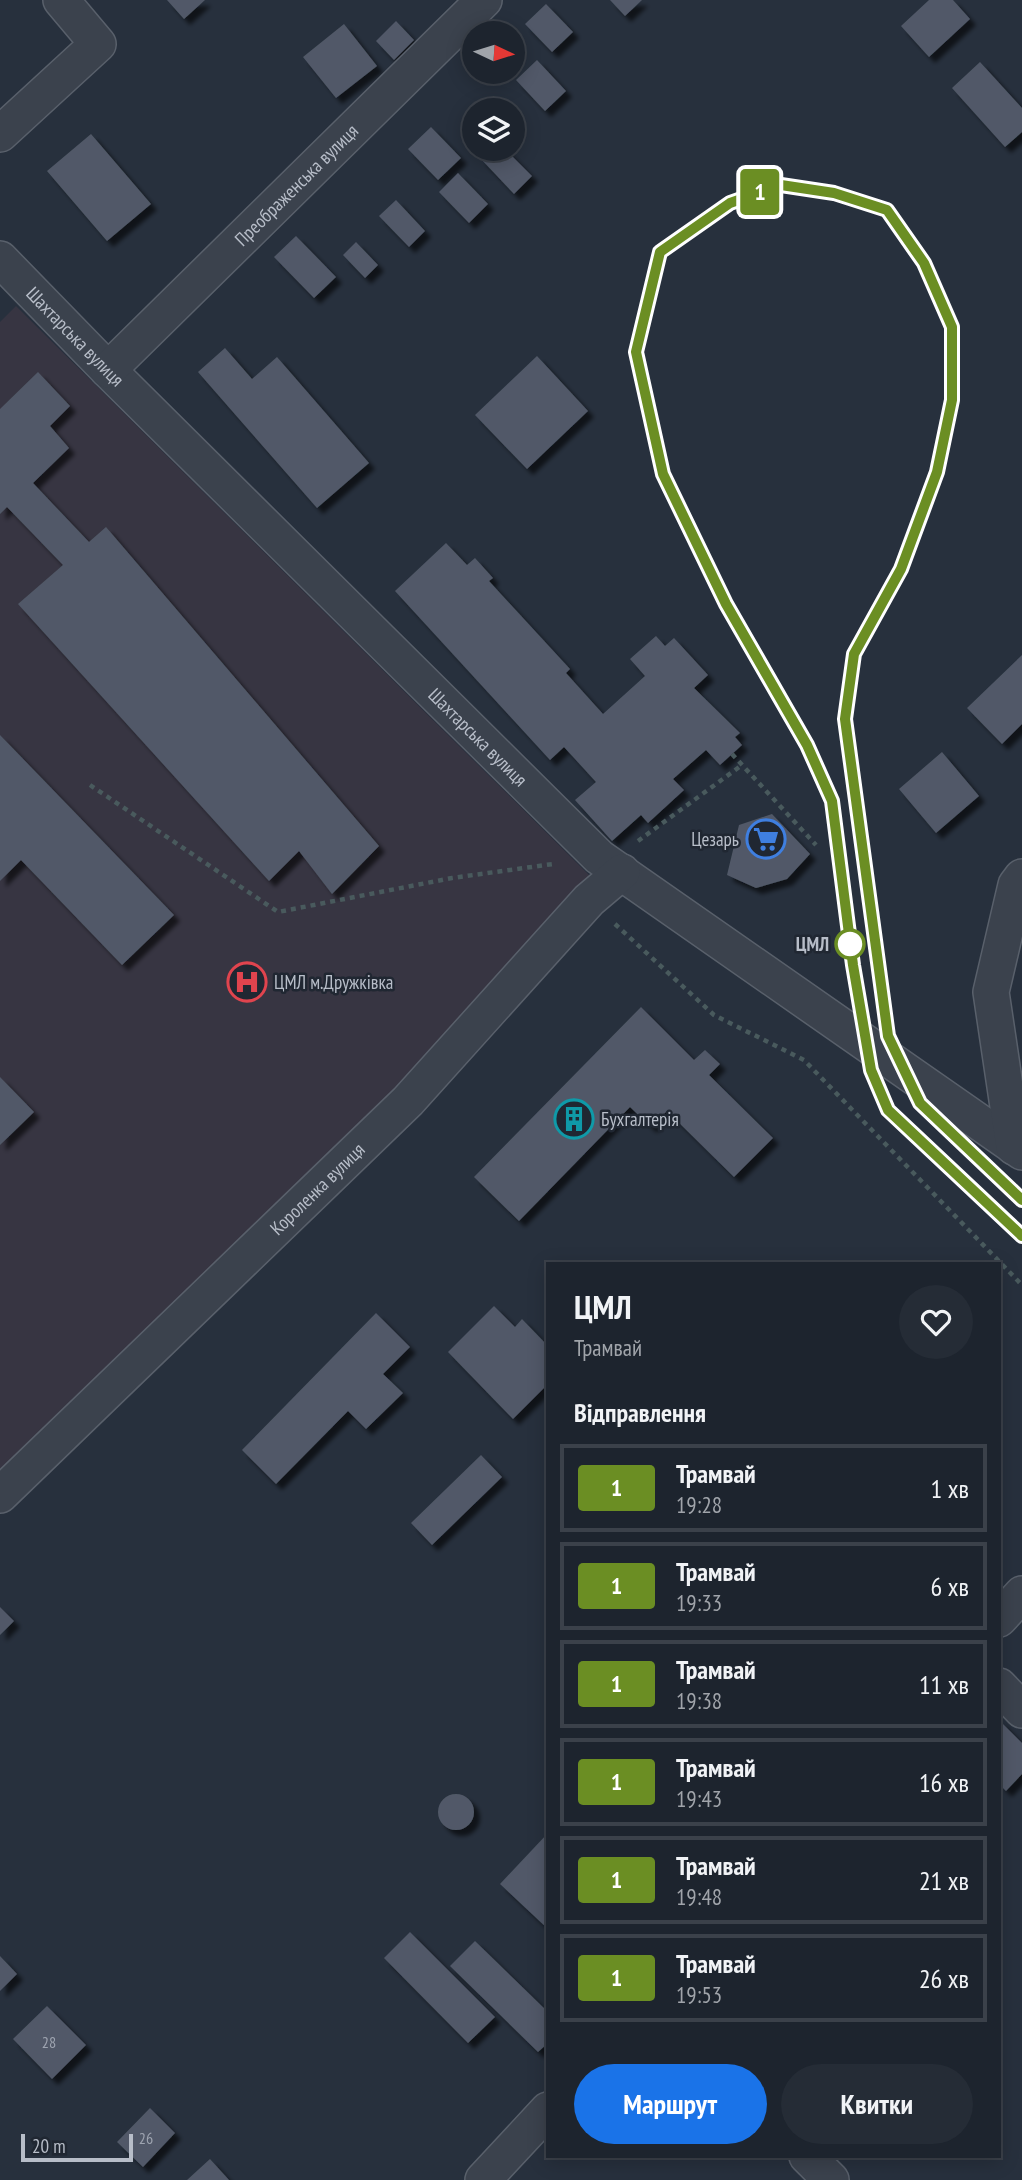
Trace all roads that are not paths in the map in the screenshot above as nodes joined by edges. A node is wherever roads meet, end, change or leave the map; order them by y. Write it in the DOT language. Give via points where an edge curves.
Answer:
graph roads {
  1 [pos="61,0"];
  2 [pos="484,0"];
  3 [pos="0,135"];
  4 [pos="5,274"];
  5 [pos="108,370"];
  6 [pos="611,864"];
  7 [pos="1022,877"];
  8 [pos="1018,1150"];
  9 [pos="0,1496"];
  10 [pos="1022,1594"];
  11 [pos="1001,1617"];
  12 [pos="1001,1688"];
  13 [pos="1022,1710"];
  14 [pos="546,2112"];
  15 [pos="809,2158"];
  16 [pos="483,2180"];
  17 [pos="831,2180"];
  1 -- 3 [label="street" via="98,44"];
  2 -- 5 [label="street, Преображенська вулиця"];
  4 -- 5 [label="street, Шахтарська вулиця"];
  5 -- 6 [label="street, Шахтарська вулиця"];
  6 -- 8 [label="street, Шахтарська вулиця"];
  6 -- 9 [label="street, Короленка вулиця" via="589,900 408,1101"];
  7 -- 8 [label="street" via="1016,885 990,992"];
  10 -- 11 [label="street"];
  12 -- 13 [label="street"];
  14 -- 16 [label="street"];
  15 -- 17 [label="street"];
}
